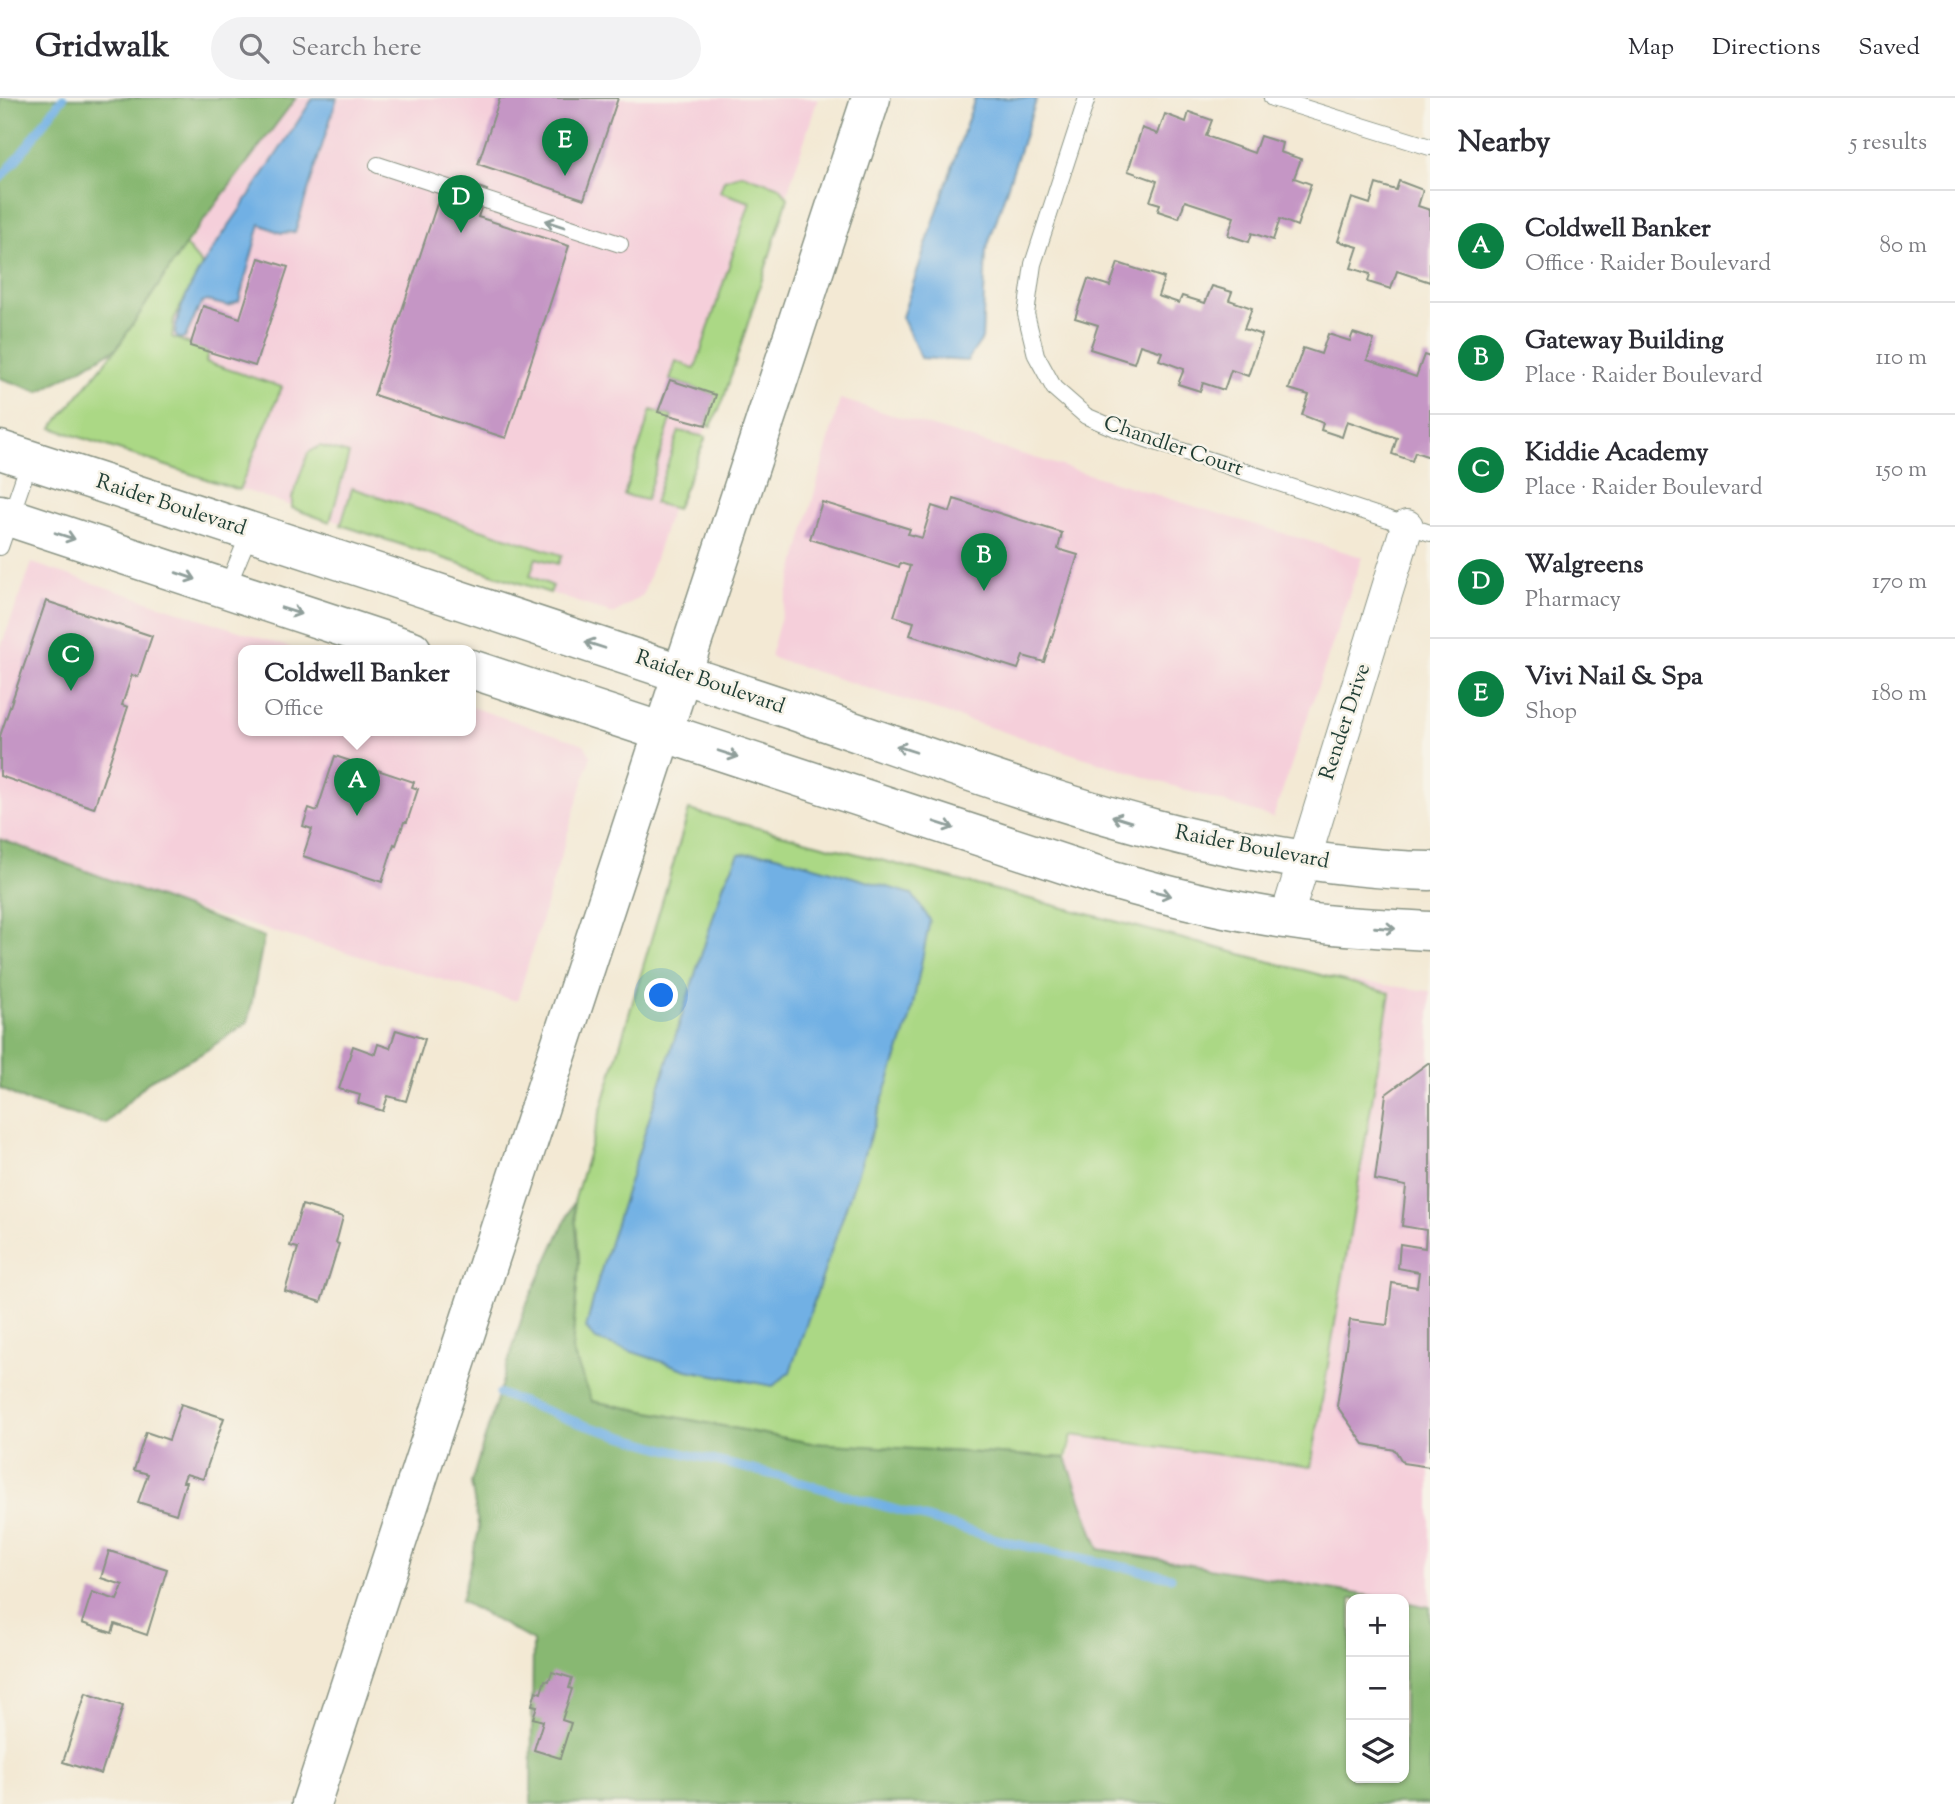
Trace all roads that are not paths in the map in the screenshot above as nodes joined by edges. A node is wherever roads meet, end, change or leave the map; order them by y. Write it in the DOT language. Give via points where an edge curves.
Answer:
graph roads {
  1 [pos="872,98"];
  2 [pos="1087,98"];
  3 [pos="1272,98"];
  4 [pos="1430,147"];
  5 [pos="378,165"];
  6 [pos="620,244"];
  7 [pos="15,455"];
  8 [pos="3,526"];
  9 [pos="1419,530"];
  10 [pos="250,532"];
  11 [pos="226,590"];
  12 [pos="396,645"];
  13 [pos="476,671"];
  14 [pos="683,675"];
  15 [pos="663,732"];
  16 [pos="1303,860"];
  17 [pos="1430,871"];
  18 [pos="1286,919"];
  19 [pos="1430,931"];
  20 [pos="311,1804"];
  1 -- 14 [label="street"];
  2 -- 9 [label="lane, Chandler Court" via="1033,264 1026,314 1036,355 1054,388 1086,416 1119,430"];
  3 -- 4 [label="lane"];
  6 -- 5 [label="lane, one-way"];
  7 -- 8 [label="lane"];
  7 -- 10 [label="street, Raider Boulevard"];
  8 -- 11 [label="street, one-way"];
  9 -- 16 [label="street, Render Drive"];
  10 -- 11 [label="lane"];
  14 -- 10 [label="street, Raider Boulevard, one-way"];
  11 -- 12 [label="street, one-way"];
  13 -- 15 [label="street"];
  14 -- 15 [label="street"];
  16 -- 14 [label="street, Raider Boulevard, one-way" via="1152,828"];
  15 -- 18 [label="street, one-way" via="1108,879"];
  15 -- 20 [label="street"];
  16 -- 17 [label="street, Raider Boulevard"];
  16 -- 18 [label="street, Render Drive"];
  18 -- 19 [label="street, one-way"];
}
